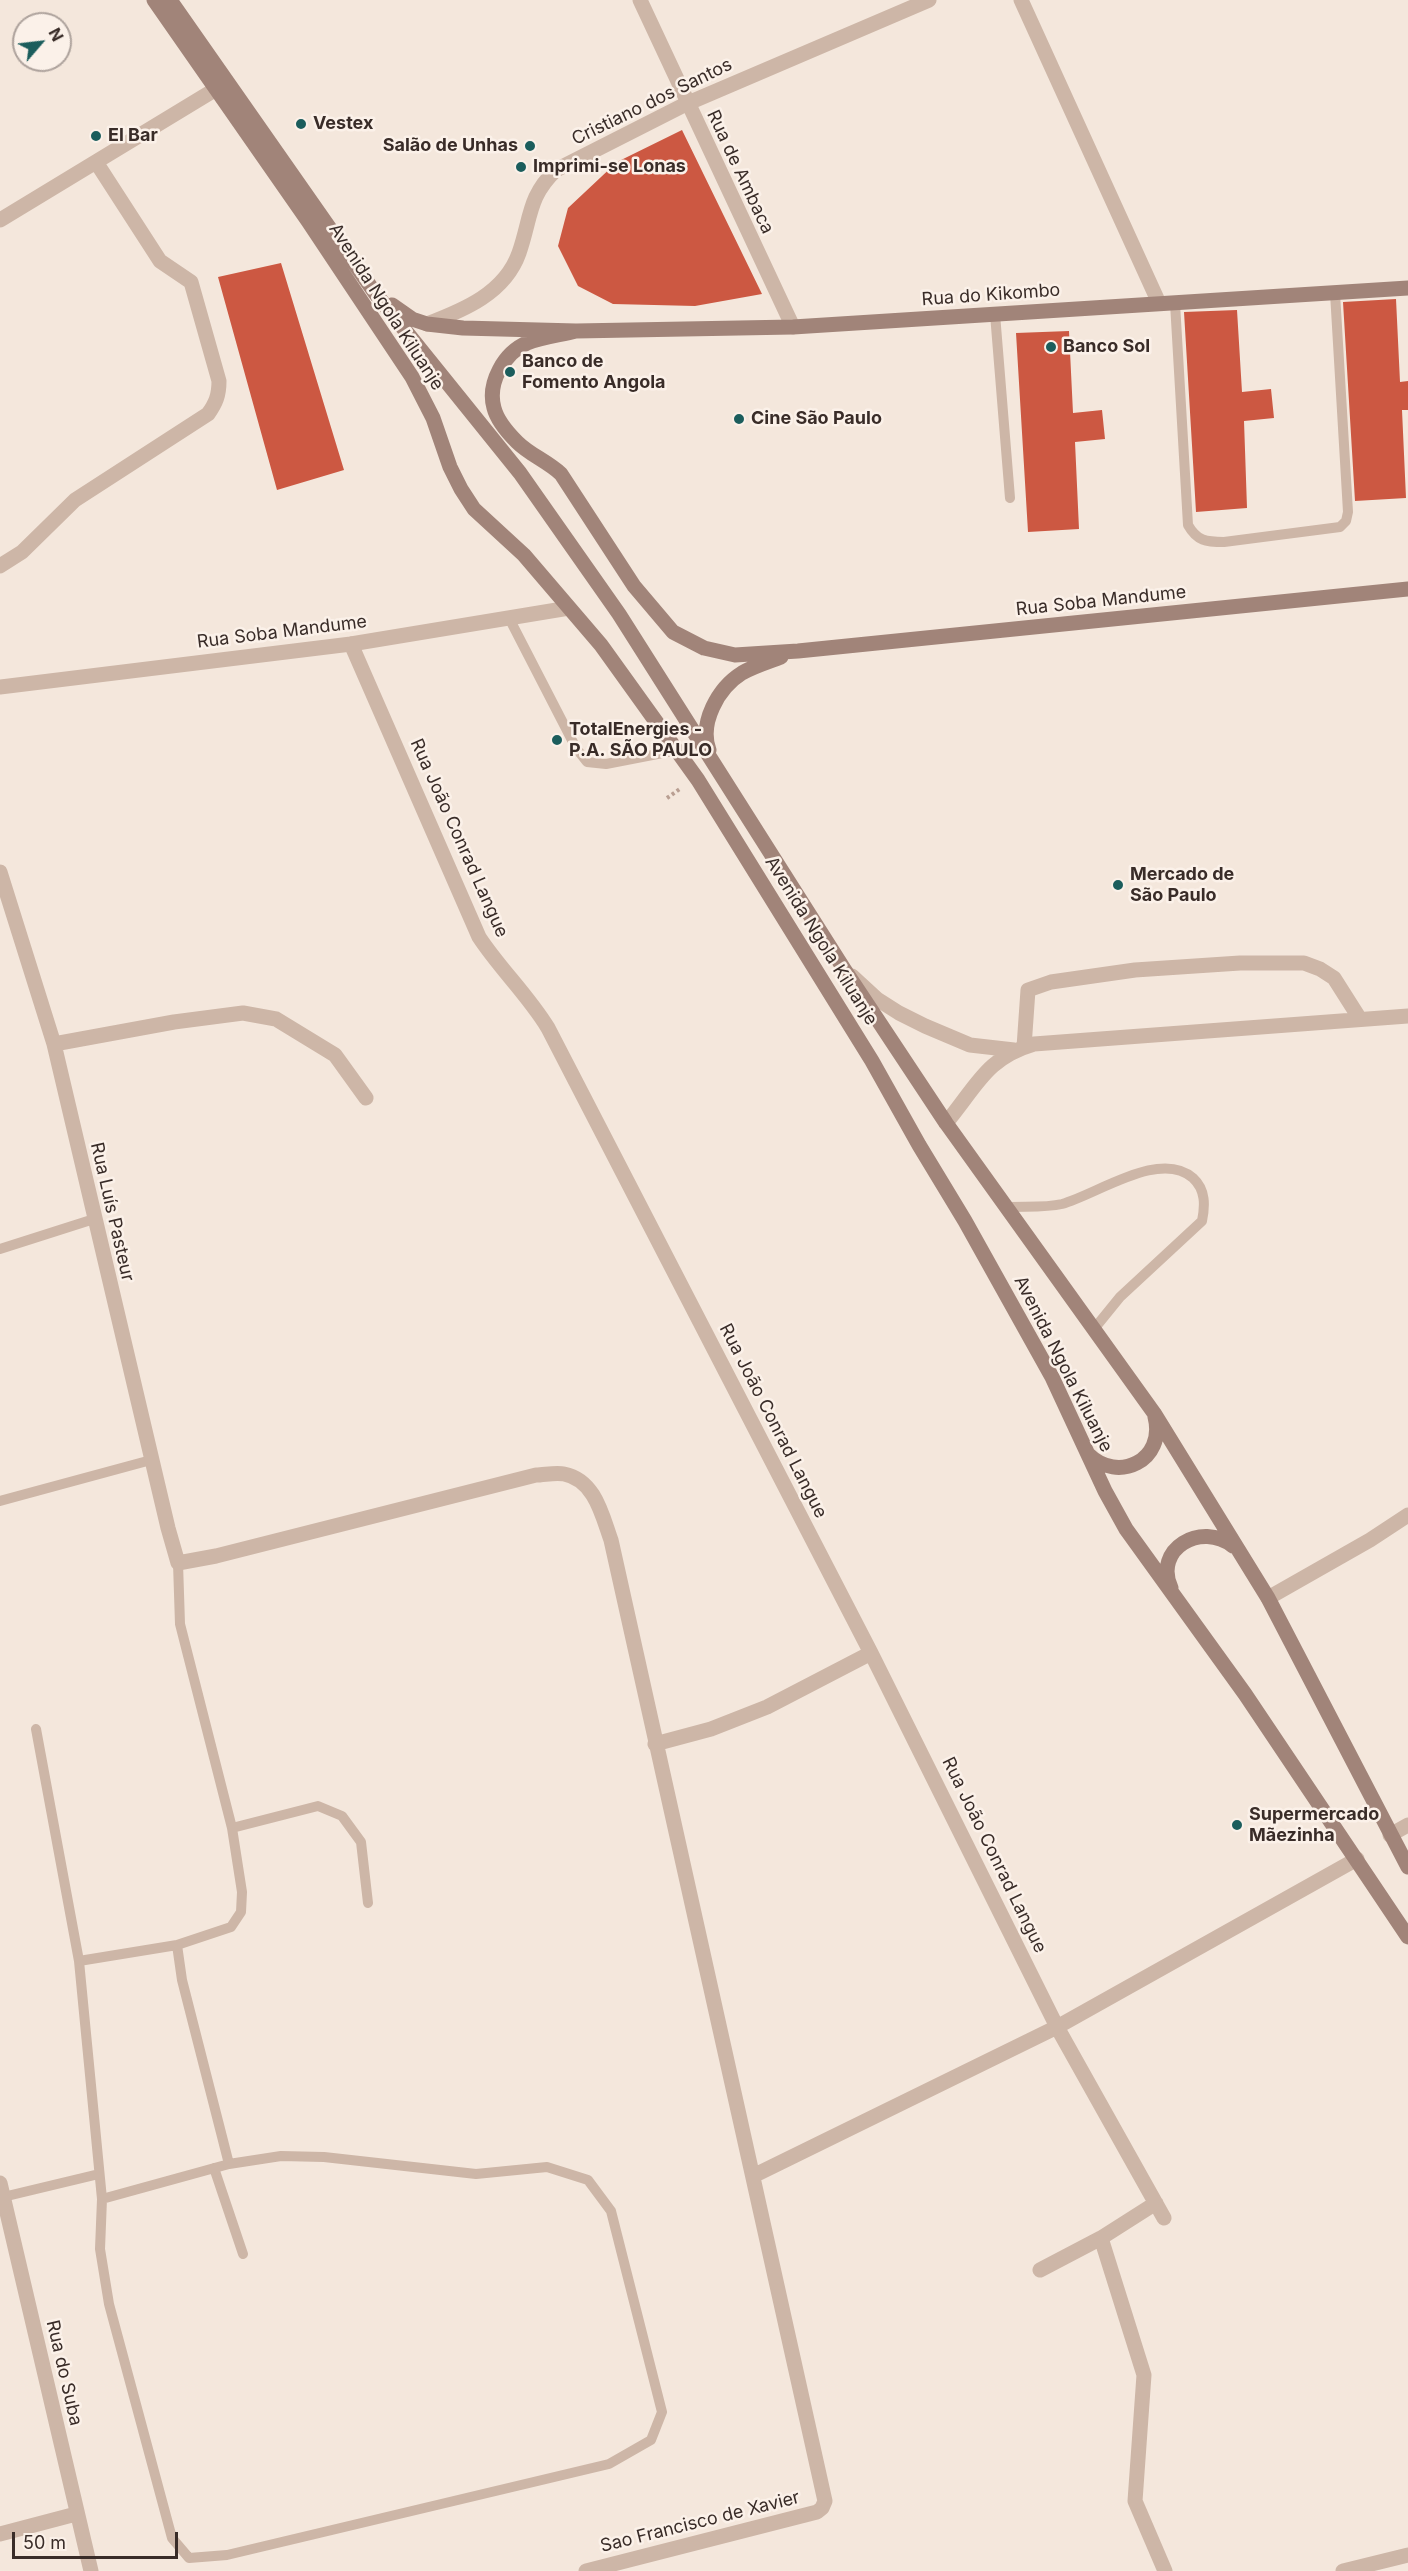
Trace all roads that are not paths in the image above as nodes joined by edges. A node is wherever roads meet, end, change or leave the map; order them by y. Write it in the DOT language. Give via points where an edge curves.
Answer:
graph roads {
  1 [pos="153,0"];
  2 [pos="170,0"];
  3 [pos="640,0"];
  4 [pos="929,0"];
  5 [pos="1021,0"];
  6 [pos="216,89"];
  7 [pos="686,104"];
  8 [pos="96,162"];
  9 [pos="0,220"];
  10 [pos="1408,288"];
  11 [pos="375,293"];
  12 [pos="1335,293"];
  13 [pos="1159,303"];
  14 [pos="1175,303"];
  15 [pos="995,314"];
  16 [pos="427,324"];
  17 [pos="793,327"];
  18 [pos="576,331"];
  19 [pos="1010,498"];
  20 [pos="0,566"];
  21 [pos="1408,589"];
  22 [pos="569,608"];
  23 [pos="509,618"];
  24 [pos="351,644"];
  25 [pos="798,651"];
  26 [pos="0,687"];
  27 [pos="678,750"];
  28 [pos="714,761"];
  29 [pos="0,872"];
  30 [pos="844,969"];
  31 [pos="1408,1016"];
  32 [pos="1360,1018"];
  33 [pos="54,1044"];
  34 [pos="1019,1048"];
  35 [pos="366,1098"];
  36 [pos="946,1123"];
  37 [pos="1007,1207"];
  38 [pos="94,1219"];
  39 [pos="0,1250"];
  40 [pos="1094,1329"];
  41 [pos="1154,1413"];
  42 [pos="1086,1452"];
  43 [pos="151,1460"];
  44 [pos="0,1502"];
  45 [pos="1408,1515"];
  46 [pos="1235,1548"];
  47 [pos="178,1563"];
  48 [pos="1174,1594"];
  49 [pos="1268,1598"];
  50 [pos="871,1653"];
  51 [pos="36,1729"];
  52 [pos="656,1744"];
  53 [pos="1408,1825"];
  54 [pos="232,1828"];
  55 [pos="1390,1835"];
  56 [pos="1357,1859"];
  57 [pos="1408,1867"];
  58 [pos="368,1903"];
  59 [pos="1408,1937"];
  60 [pos="177,1945"];
  61 [pos="79,1961"];
  62 [pos="1057,2027"];
  63 [pos="229,2164"];
  64 [pos="213,2168"];
  65 [pos="99,2174"];
  66 [pos="753,2176"];
  67 [pos="1,2193"];
  68 [pos="102,2199"];
  69 [pos="1156,2203"];
  70 [pos="1164,2218"];
  71 [pos="1101,2238"];
  72 [pos="243,2254"];
  73 [pos="1040,2270"];
  74 [pos="76,2514"];
  75 [pos="0,2534"];
  76 [pos="1408,2555"];
  77 [pos="91,2571"];
  78 [pos="586,2571"];
  79 [pos="1165,2571"];
  80 [pos="1343,2571"];
  1 -- 6 [label="main road, Avenida Ngola Kiluanje"];
  2 -- 11 [label="main road, Avenida Ngola Kiluanje"];
  3 -- 7 [label="street, Rua de Ambaca"];
  4 -- 7 [label="street, Cristiano dos Santos"];
  5 -- 13 [label="street"];
  6 -- 8 [label="street"];
  6 -- 22 [label="main road, Avenida Ngola Kiluanje" via="412,376 460,489 474,509 524,555"];
  7 -- 16 [label="street, Cristiano dos Santos" via="556,170 535,195 519,253 503,280 475,304"];
  7 -- 17 [label="street, Rua de Ambaca"];
  8 -- 9 [label="street"];
  8 -- 20 [label="street" via="160,261 191,282 219,391 208,414 75,500 22,552"];
  10 -- 12 [label="main road, Rua do Kikombo"];
  11 -- 16 [label="main road" via="412,319"];
  11 -- 28 [label="main road, Avenida Ngola Kiluanje" via="520,473 619,614"];
  12 -- 14 [label="main road, Rua do Kikombo"];
  12 -- 14 [label="lane" via="1346,521 1340,527 1224,542 1205,542 1188,525"];
  13 -- 14 [label="main road, Rua do Kikombo"];
  13 -- 15 [label="main road, Rua do Kikombo"];
  15 -- 17 [label="main road, Rua do Kikombo"];
  15 -- 19 [label="lane"];
  16 -- 18 [label="main road"];
  17 -- 18 [label="main road, Rua do Kikombo"];
  18 -- 25 [label="main road" via="526,344 510,354 499,368 494,407 503,426 528,452 547,461 561,474 634,586 673,632 704,648 735,655"];
  21 -- 25 [label="main road, Rua Soba Mandume"];
  22 -- 23 [label="street, Rua Soba Mandume"];
  22 -- 27 [label="main road, Avenida Ngola Kiluanje"];
  23 -- 24 [label="street, Rua Soba Mandume"];
  23 -- 27 [label="lane" via="576,748 587,762 606,764"];
  24 -- 26 [label="street, Rua Soba Mandume"];
  24 -- 50 [label="street, Rua João Conrad Langue" via="480,937 548,1028"];
  25 -- 28 [label="main road" via="740,674 726,688 706,726"];
  27 -- 42 [label="main road, Avenida Ngola Kiluanje" via="861,1042 1052,1377"];
  28 -- 30 [label="main road, Avenida Ngola Kiluanje"];
  29 -- 33 [label="street, Rua Luís Pasteur"];
  30 -- 34 [label="street" via="877,999 925,1026 970,1045"];
  30 -- 36 [label="main road, Avenida Ngola Kiluanje"];
  31 -- 32 [label="street"];
  32 -- 34 [label="street"];
  32 -- 34 [label="street" via="1334,978 1304,963 1135,970 1051,982 1028,990"];
  33 -- 35 [label="street" via="243,1013 276,1019 335,1054"];
  33 -- 38 [label="street, Rua Luís Pasteur"];
  34 -- 36 [label="street" via="998,1059 985,1072"];
  36 -- 37 [label="main road, Avenida Ngola Kiluanje"];
  37 -- 40 [label="main road, Avenida Ngola Kiluanje"];
  37 -- 40 [label="lane" via="1061,1204 1152,1170 1184,1171 1196,1181 1205,1206 1202,1221 1120,1297"];
  38 -- 39 [label="lane"];
  38 -- 43 [label="street, Rua Luís Pasteur"];
  40 -- 41 [label="main road, Avenida Ngola Kiluanje"];
  41 -- 42 [label="main road" via="1156,1438 1143,1459 1125,1467 1106,1467"];
  41 -- 46 [label="main road, Avenida Ngola Kiluanje"];
  42 -- 48 [label="main road, Avenida Ngola Kiluanje" via="1126,1529"];
  43 -- 44 [label="lane"];
  43 -- 47 [label="street, Rua Luís Pasteur"];
  45 -- 49 [label="street"];
  46 -- 48 [label="main road" via="1213,1536 1188,1539 1171,1557 1169,1583"];
  46 -- 49 [label="main road, Avenida Ngola Kiluanje"];
  47 -- 52 [label="street" via="536,1475 564,1474 587,1485 611,1540"];
  47 -- 54 [label="lane" via="180,1624"];
  48 -- 56 [label="main road, Avenida Ngola Kiluanje"];
  49 -- 55 [label="main road, Avenida Ngola Kiluanje"];
  50 -- 52 [label="street" via="767,1707 711,1729"];
  50 -- 62 [label="street, Rua João Conrad Langue"];
  51 -- 61 [label="lane"];
  52 -- 66 [label="street"];
  53 -- 55 [label="street"];
  54 -- 58 [label="lane" via="318,1806 342,1816 361,1842"];
  54 -- 60 [label="lane" via="242,1892 241,1912 231,1927"];
  55 -- 57 [label="main road, Avenida Ngola Kiluanje"];
  56 -- 59 [label="main road, Avenida Ngola Kiluanje"];
  56 -- 62 [label="street"];
  60 -- 61 [label="lane"];
  60 -- 63 [label="lane" via="182,1980"];
  61 -- 65 [label="lane"];
  62 -- 66 [label="street"];
  62 -- 69 [label="street, Rua João Conrad Langue"];
  63 -- 64 [label="lane"];
  63 -- 68 [label="lane" via="281,2156 324,2157 476,2174 547,2167 588,2180 611,2211 662,2412 651,2440 609,2464 227,2555 189,2558 172,2538 109,2304 100,2249"];
  64 -- 68 [label="lane"];
  64 -- 72 [label="lane"];
  65 -- 67 [label="lane"];
  65 -- 68 [label="lane"];
  66 -- 78 [label="street, Sao Francisco de Xavier" via="825,2501 818,2512"];
  67 -- 74 [label="street, Rua do Suba"];
  69 -- 70 [label="street, Rua João Conrad Langue"];
  69 -- 71 [label="street"];
  71 -- 73 [label="street"];
  71 -- 79 [label="street" via="1144,2375 1135,2501"];
  74 -- 75 [label="street"];
  74 -- 77 [label="street, Rua do Suba"];
  76 -- 80 [label="street"];
}
